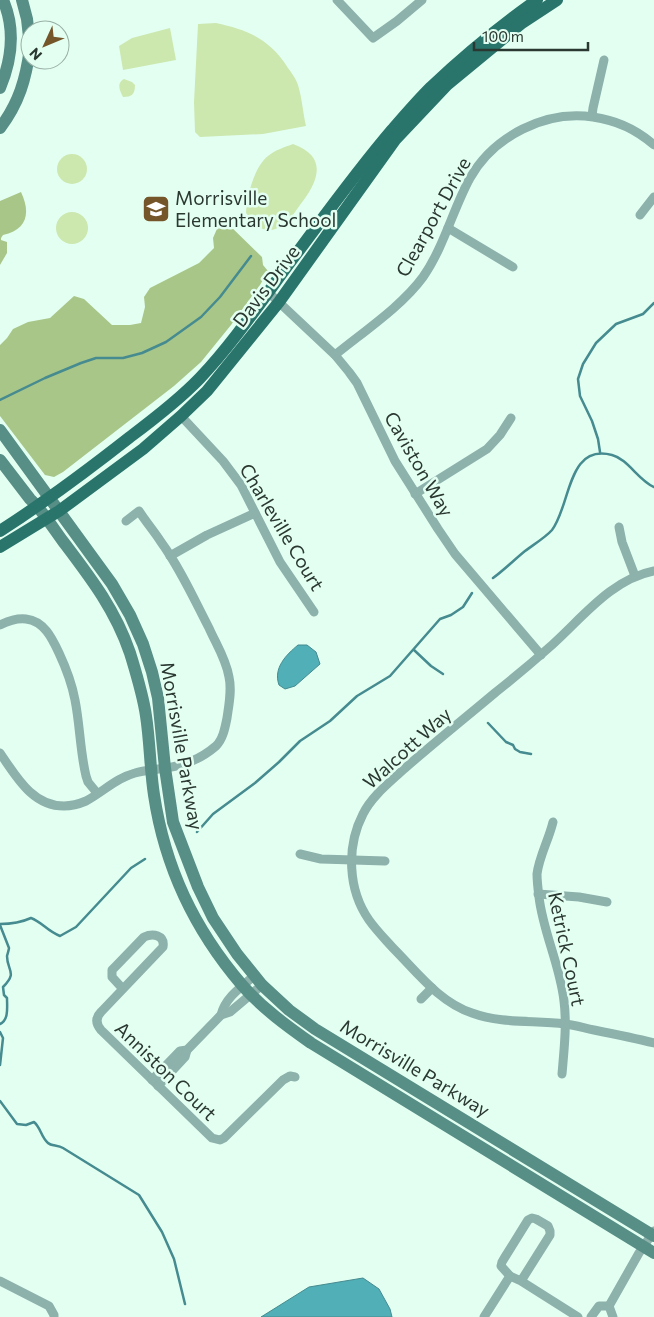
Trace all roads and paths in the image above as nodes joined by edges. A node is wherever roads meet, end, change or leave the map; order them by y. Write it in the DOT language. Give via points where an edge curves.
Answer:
graph roads {
  1 [pos="2,0"];
  2 [pos="22,0"];
  3 [pos="337,0"];
  4 [pos="422,0"];
  5 [pos="537,0"];
  6 [pos="557,0"];
  7 [pos="27,20"];
  8 [pos="604,60"];
  9 [pos="27,70"];
  10 [pos="0,88"];
  11 [pos="592,116"];
  12 [pos="0,128"];
  13 [pos="654,145"];
  14 [pos="654,197"];
  15 [pos="640,215"];
  16 [pos="448,228"];
  17 [pos="513,267"];
  18 [pos="268,292"];
  19 [pos="279,302"];
  20 [pos="335,356"];
  21 [pos="181,416"];
  22 [pos="511,418"];
  23 [pos="0,430"];
  24 [pos="0,460"];
  25 [pos="415,494"];
  26 [pos="50,498"];
  27 [pos="38,506"];
  28 [pos="59,511"];
  29 [pos="255,513"];
  30 [pos="47,518"];
  31 [pos="126,521"];
  32 [pos="619,527"];
  33 [pos="0,531"];
  34 [pos="0,547"];
  35 [pos="170,556"];
  36 [pos="654,571"];
  37 [pos="635,576"];
  38 [pos="314,612"];
  39 [pos="0,625"];
  40 [pos="541,655"];
  41 [pos="0,753"];
  42 [pos="165,768"];
  43 [pos="151,769"];
  44 [pos="96,794"];
  45 [pos="553,822"];
  46 [pos="300,854"];
  47 [pos="351,861"];
  48 [pos="385,861"];
  49 [pos="538,894"];
  50 [pos="607,902"];
  51 [pos="258,980"];
  52 [pos="432,988"];
  53 [pos="123,989"];
  54 [pos="247,990"];
  55 [pos="421,999"];
  56 [pos="566,1024"];
  57 [pos="654,1043"];
  58 [pos="562,1074"];
  59 [pos="295,1077"];
  60 [pos="155,1083"];
  61 [pos="653,1234"];
  62 [pos="649,1250"];
  63 [pos="510,1276"];
  64 [pos="0,1281"];
  65 [pos="522,1281"];
  66 [pos="609,1306"];
  67 [pos="489,1315"];
  68 [pos="54,1317"];
  69 [pos="578,1317"];
  70 [pos="591,1317"];
  71 [pos="613,1317"];
  1 -- 10 [label="main road" via="9,18 11,40"];
  2 -- 7 [label="main road"];
  3 -- 4 [label="street" via="373,38"];
  5 -- 18 [label="main road, Davis Drive" via="430,88 340,194"];
  6 -- 19 [label="main road, Davis Drive" via="522,23 447,85 395,140"];
  8 -- 11 [label="street"];
  9 -- 12 [label="main road" via="13,109"];
  11 -- 13 [label="street, Clearport Drive" via="625,126"];
  11 -- 16 [label="street, Clearport Drive" via="545,121 520,130 500,144 470,178"];
  14 -- 15 [label="street"];
  16 -- 17 [label="street"];
  16 -- 20 [label="street, Clearport Drive" via="415,287"];
  18 -- 19 [label="street, Caviston Way"];
  18 -- 26 [label="main road, Davis Drive" via="227,347 194,384"];
  19 -- 20 [label="street, Caviston Way"];
  19 -- 21 [label="main road, Davis Drive" via="207,391"];
  20 -- 25 [label="street, Caviston Way" via="357,384 395,462"];
  21 -- 28 [label="main road, Davis Drive"];
  21 -- 29 [label="street, Charleville Court" via="232,472"];
  22 -- 25 [label="street" via="487,449"];
  23 -- 26 [label="main road, Morrisville Parkway"];
  24 -- 27 [label="main road, Morrisville Parkway"];
  25 -- 40 [label="street, Caviston Way" via="456,554"];
  26 -- 27 [label="main road, Davis Drive"];
  26 -- 28 [label="main road, Morrisville Parkway"];
  27 -- 30 [label="main road, Morrisville Parkway"];
  27 -- 33 [label="main road, Davis Drive"];
  28 -- 30 [label="main road, Davis Drive"];
  28 -- 42 [label="main road, Morrisville Parkway" via="122,599 143,644 158,698"];
  29 -- 35 [label="street"];
  29 -- 38 [label="street, Charleville Court" via="280,562"];
  30 -- 34 [label="main road, Davis Drive"];
  30 -- 43 [label="main road, Morrisville Parkway" via="94,582 119,628 137,676 146,716"];
  31 -- 35 [label="street" via="139,512"];
  32 -- 37 [label="street"];
  35 -- 42 [label="street" via="221,653 229,677 230,698 221,740 196,759"];
  36 -- 37 [label="street, Walcott Way"];
  37 -- 40 [label="street, Walcott Way" via="601,598"];
  39 -- 44 [label="street" via="25,619 37,623 49,633 72,686 86,776"];
  40 -- 47 [label="street, Walcott Way" via="374,797 358,826"];
  41 -- 44 [label="street" via="31,794 47,803 57,806 76,804"];
  42 -- 43 [label="street"];
  42 -- 51 [label="main road, Morrisville Parkway" via="173,822 198,887 213,918"];
  43 -- 44 [label="street" via="123,777"];
  43 -- 54 [label="main road, Morrisville Parkway" via="163,840 183,896 207,938"];
  45 -- 49 [label="street, Ketrick Court" via="538,868"];
  46 -- 47 [label="street"];
  47 -- 48 [label="street"];
  47 -- 52 [label="street, Walcott Way" via="356,894 369,921"];
  49 -- 50 [label="street"];
  49 -- 56 [label="street, Ketrick Court" via="561,984"];
  51 -- 54 [label="street"];
  51 -- 61 [label="main road, Morrisville Parkway" via="288,1010 315,1029"];
  52 -- 55 [label="street"];
  52 -- 56 [label="street, Walcott Way" via="454,1005 478,1015 498,1020"];
  53 -- 53 [label="street" via="112,977 112,970 144,937 160,937 163,947"];
  53 -- 60 [label="street, Anniston Court" via="98,1015 97,1023"];
  54 -- 60 [label="street" via="226,1003 221,1015 186,1050 185,1057"];
  54 -- 62 [label="main road, Morrisville Parkway" via="311,1044"];
  56 -- 57 [label="street, Walcott Way"];
  56 -- 58 [label="street, Ketrick Court"];
  59 -- 60 [label="street, Anniston Court" via="283,1080 220,1140 207,1134"];
  61 -- 62 [label="street"];
  62 -- 66 [label="street" via="639,1253"];
  63 -- 65 [label="street"];
  63 -- 65 [label="street" via="501,1266 502,1262 528,1220 536,1219 548,1226 550,1235"];
  63 -- 67 [label="street"];
  64 -- 68 [label="street" via="49,1306"];
  65 -- 69 [label="street"];
  66 -- 70 [label="street" via="599,1306"];
  66 -- 71 [label="street"];
}
